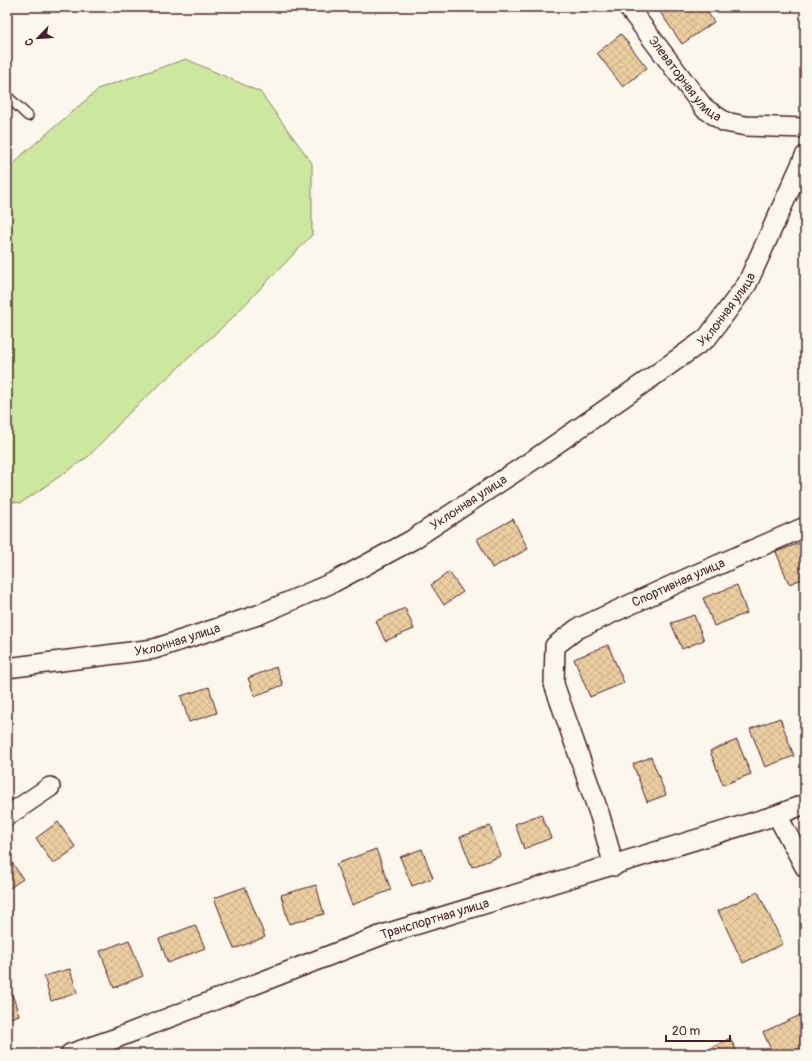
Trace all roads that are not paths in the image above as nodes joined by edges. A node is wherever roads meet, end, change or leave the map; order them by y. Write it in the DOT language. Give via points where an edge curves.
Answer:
graph roads {
  1 [pos="628,7"];
  2 [pos="7,96"];
  3 [pos="28,116"];
  4 [pos="805,128"];
  5 [pos="805,156"];
  6 [pos="805,527"];
  7 [pos="7,668"];
  8 [pos="50,787"];
  9 [pos="805,804"];
  10 [pos="778,815"];
  11 [pos="7,816"];
  12 [pos="614,866"];
  13 [pos="805,867"];
  14 [pos="70,1054"];
  1 -- 4 [label="street, Элеваторная улица" via="704,108 725,122 746,126"];
  2 -- 3 [label="lane"];
  5 -- 7 [label="street, Уклонная улица" via="747,284 707,338 550,448 412,540 334,582 258,615 154,649"];
  6 -- 12 [label="street, Спортивная улица" via="577,629 555,646 554,684 600,816"];
  8 -- 11 [label="street"];
  9 -- 10 [label="street, Транспортная улица"];
  10 -- 12 [label="street, Транспортная улица"];
  10 -- 13 [label="street"];
  12 -- 14 [label="street, Транспортная улица" via="382,936"];
}
